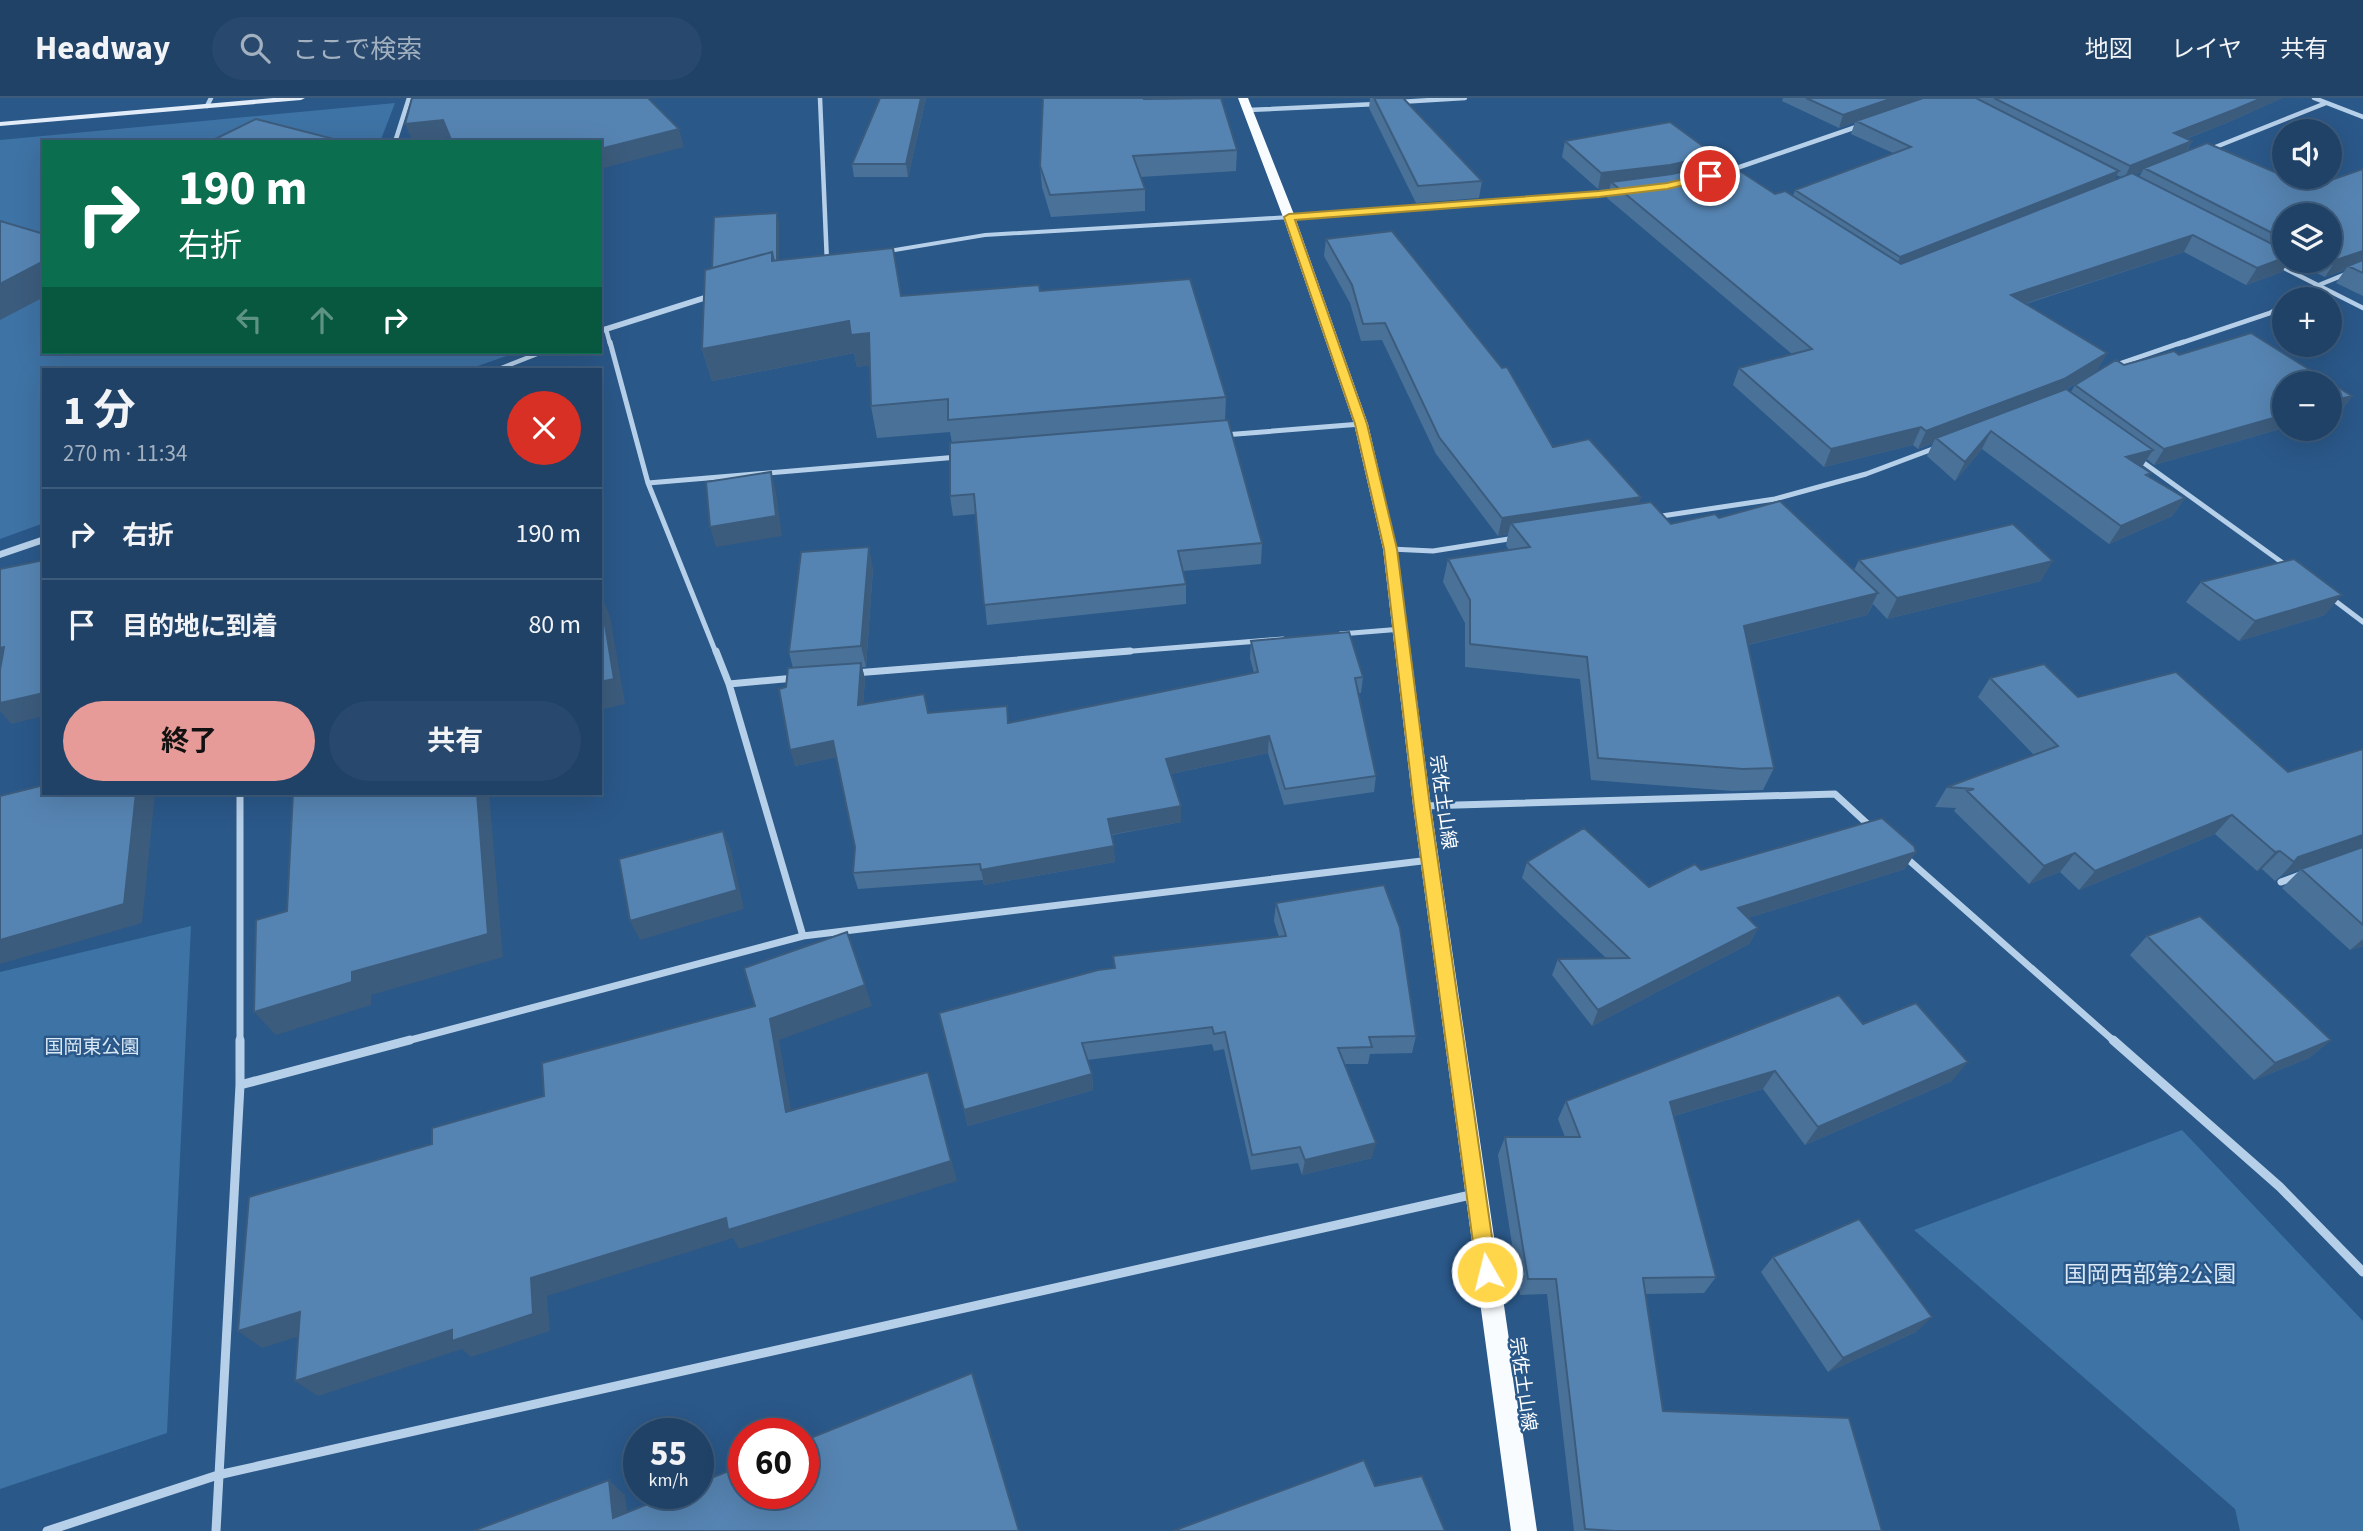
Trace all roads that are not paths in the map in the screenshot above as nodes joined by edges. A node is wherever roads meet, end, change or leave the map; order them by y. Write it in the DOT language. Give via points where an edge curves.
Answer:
graph roads {
  1 [pos="301,98"];
  2 [pos="409,98"];
  3 [pos="820,98"];
  4 [pos="1465,98"];
  5 [pos="2314,98"];
  6 [pos="209,102"];
  7 [pos="1380,103"];
  8 [pos="1394,103"];
  9 [pos="2326,103"];
  10 [pos="1246,104"];
  11 [pos="2363,117"];
  12 [pos="1873,121"];
  13 [pos="0,124"];
  14 [pos="396,140"];
  15 [pos="2199,154"];
  16 [pos="1732,170"];
  17 [pos="1719,173"];
  18 [pos="1743,178"];
  19 [pos="1626,191"];
  20 [pos="1289,217"];
  21 [pos="863,256"];
  22 [pos="2270,260"];
  23 [pos="839,261"];
  24 [pos="827,264"];
  25 [pos="815,267"];
  26 [pos="2363,267"];
  27 [pos="2319,285"];
  28 [pos="2315,287"];
  29 [pos="731,290"];
  30 [pos="2363,308"];
  31 [pos="2272,312"];
  32 [pos="603,330"];
  33 [pos="531,354"];
  34 [pos="499,368"];
  35 [pos="2103,372"];
  36 [pos="1361,424"];
  37 [pos="1210,436"];
  38 [pos="1942,445"];
  39 [pos="963,457"];
  40 [pos="2136,457"];
  41 [pos="648,483"];
  42 [pos="1642,519"];
  43 [pos="1523,537"];
  44 [pos="42,540"];
  45 [pos="1390,549"];
  46 [pos="0,555"];
  47 [pos="2292,570"];
  48 [pos="2325,594"];
  49 [pos="2363,622"];
  50 [pos="1402,629"];
  51 [pos="1333,635"];
  52 [pos="1292,638"];
  53 [pos="853,674"];
  54 [pos="798,678"];
  55 [pos="729,684"];
  56 [pos="240,795"];
  57 [pos="1422,806"];
  58 [pos="1884,839"];
  59 [pos="1894,848"];
  60 [pos="1431,860"];
  61 [pos="2304,873"];
  62 [pos="2281,882"];
  63 [pos="803,936"];
  64 [pos="240,1085"];
  65 [pos="1476,1194"];
  66 [pos="2363,1272"];
  67 [pos="218,1475"];
  68 [pos="47,1531"];
  69 [pos="216,1531"];
  70 [pos="1524,1531"];
  1 -- 6 [label="main road"];
  2 -- 14 [label="street"];
  3 -- 24 [label="street"];
  4 -- 8 [label="street"];
  5 -- 9 [label="street"];
  6 -- 13 [label="main road"];
  7 -- 10 [label="street"];
  9 -- 11 [label="street"];
  9 -- 15 [label="street"];
  10 -- 20 [label="main road, 宗佐土山線"];
  12 -- 16 [label="street"];
  16 -- 17 [label="street"];
  16 -- 18 [label="street"];
  19 -- 20 [label="street"];
  20 -- 21 [label="street" via="985,236"];
  20 -- 36 [label="main road, 宗佐土山線"];
  22 -- 27 [label="street"];
  23 -- 24 [label="street"];
  24 -- 25 [label="street"];
  26 -- 27 [label="street"];
  27 -- 28 [label="street"];
  27 -- 30 [label="street"];
  29 -- 32 [label="street"];
  31 -- 35 [label="street"];
  32 -- 41 [label="street"];
  33 -- 34 [label="street"];
  36 -- 37 [label="street"];
  36 -- 45 [label="main road, 宗佐土山線"];
  38 -- 42 [label="street" via="1866,474 1775,499"];
  39 -- 41 [label="street"];
  40 -- 47 [label="street"];
  41 -- 55 [label="street"];
  43 -- 45 [label="street" via="1433,551"];
  44 -- 46 [label="street"];
  45 -- 50 [label="main road, 宗佐土山線"];
  48 -- 49 [label="street"];
  50 -- 51 [label="street"];
  50 -- 57 [label="main road, 宗佐土山線"];
  52 -- 53 [label="street"];
  54 -- 55 [label="street"];
  55 -- 63 [label="street"];
  56 -- 64 [label="street"];
  57 -- 58 [label="street" via="1835,794"];
  57 -- 60 [label="main road, 宗佐土山線"];
  59 -- 66 [label="street" via="2280,1187"];
  60 -- 63 [label="street"];
  60 -- 65 [label="main road, 宗佐土山線"];
  61 -- 62 [label="street"];
  63 -- 64 [label="street"];
  64 -- 67 [label="street"];
  65 -- 67 [label="street"];
  65 -- 70 [label="main road, 宗佐土山線"];
  67 -- 68 [label="street"];
  67 -- 69 [label="street"];
}
